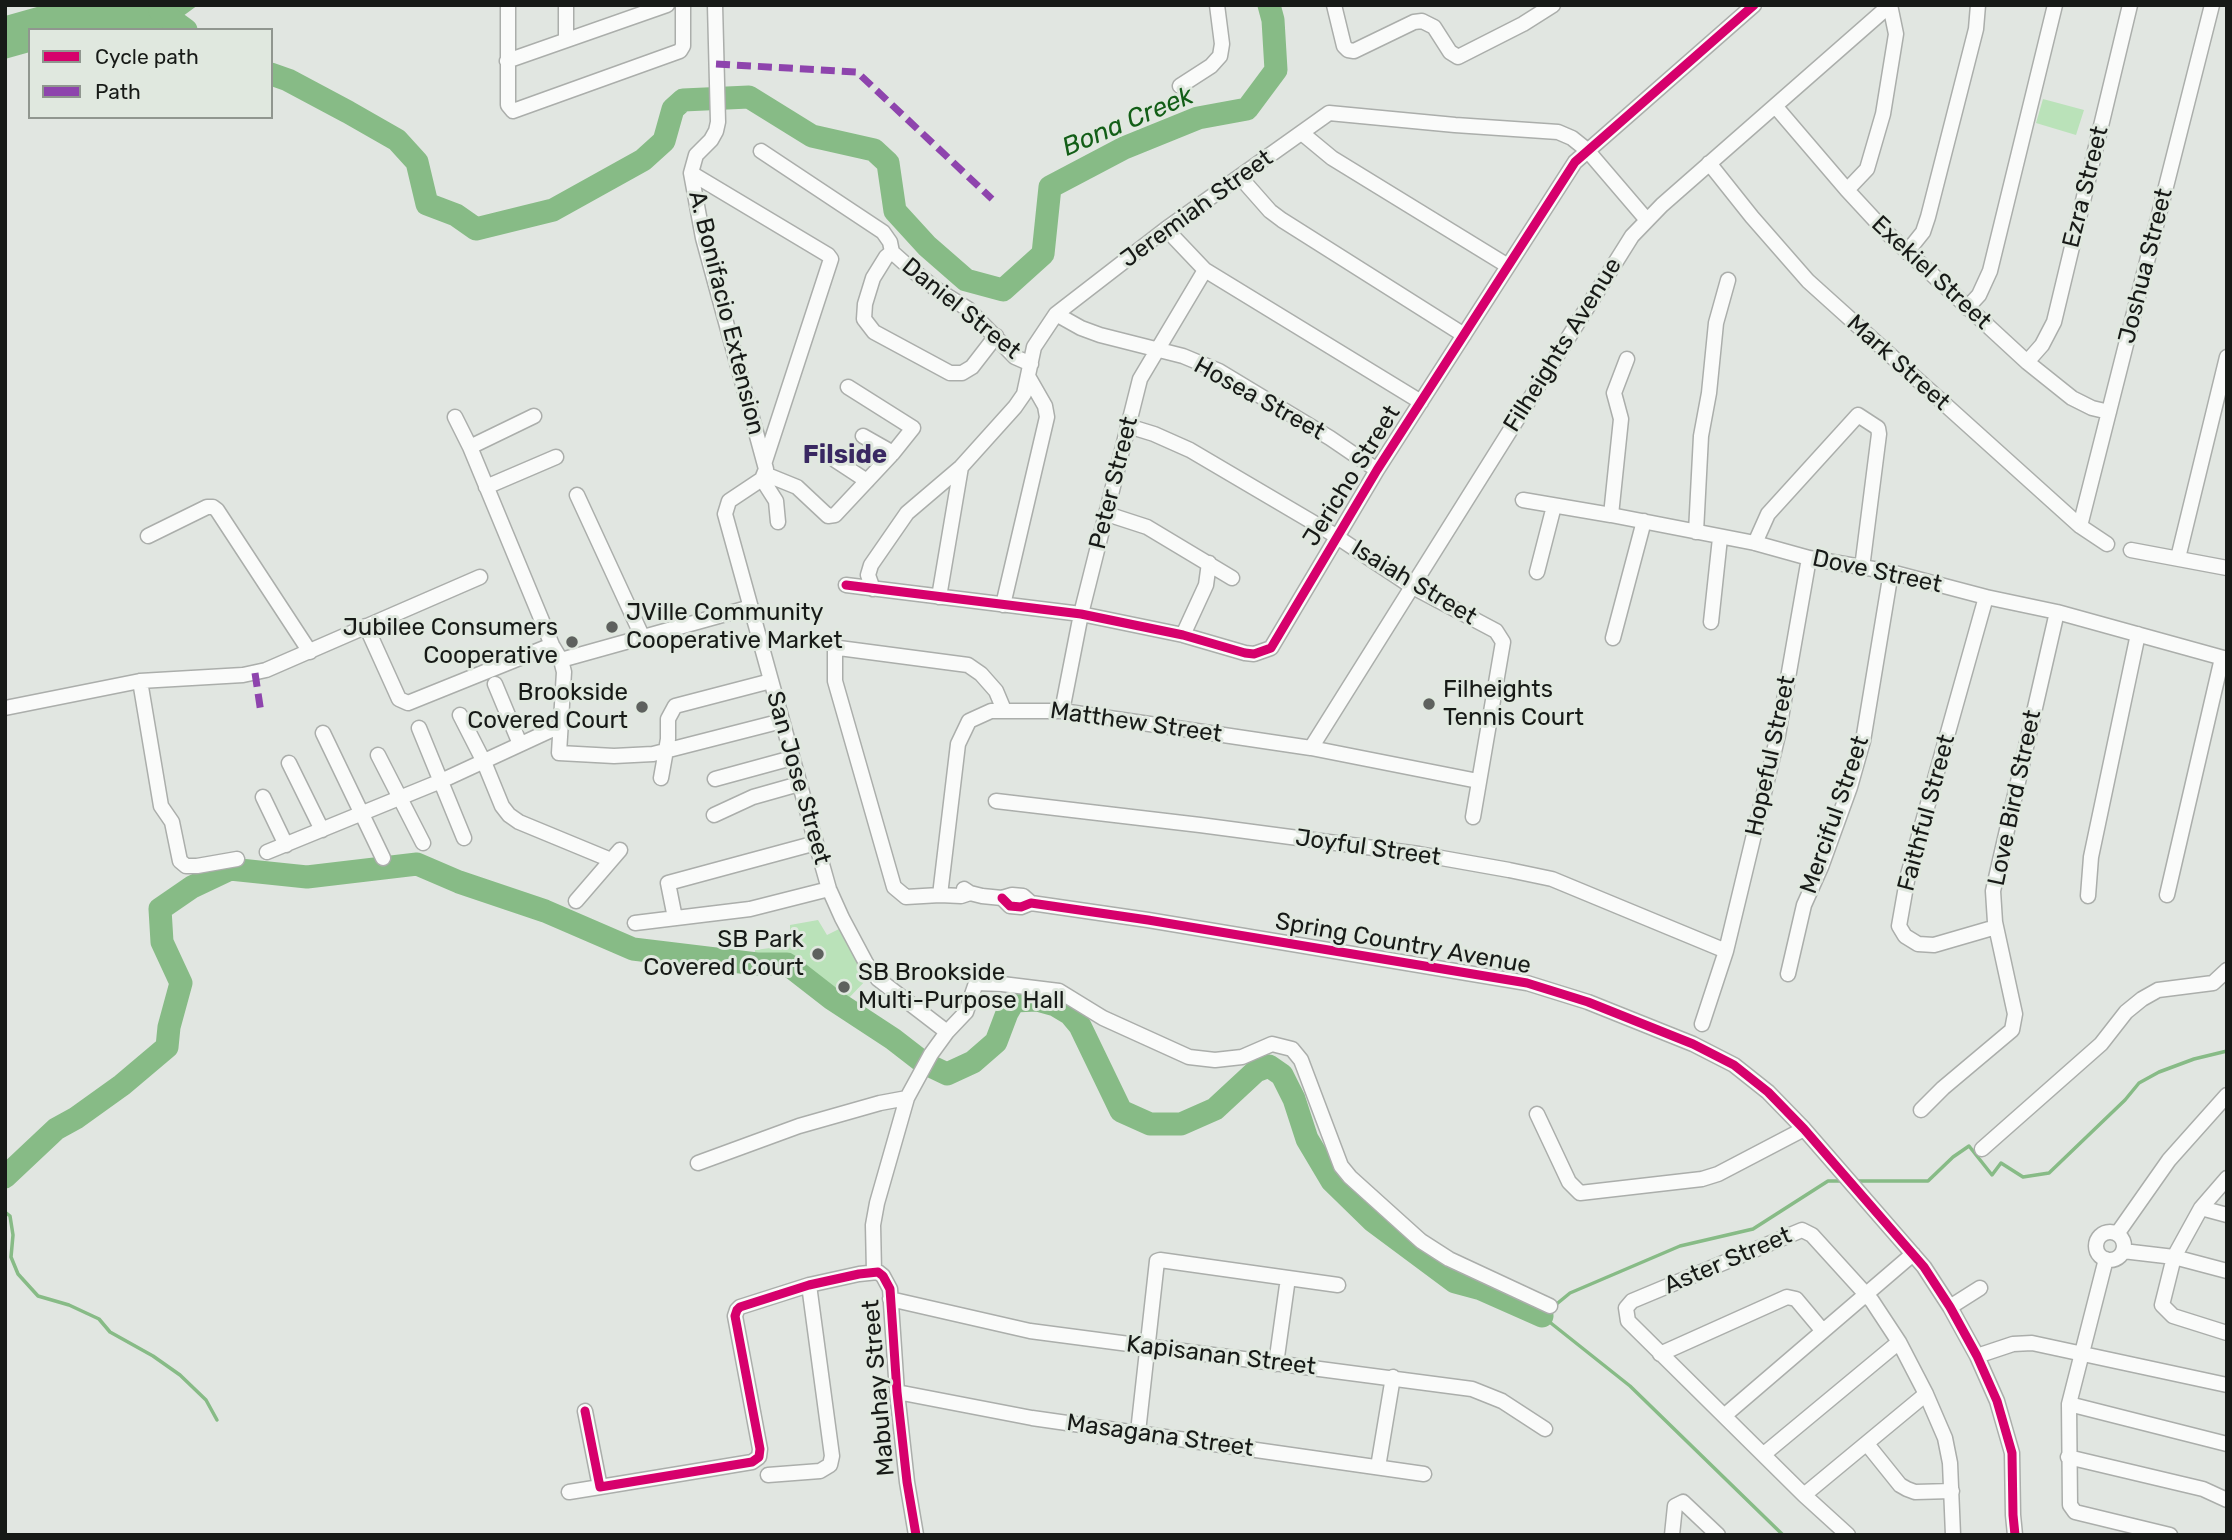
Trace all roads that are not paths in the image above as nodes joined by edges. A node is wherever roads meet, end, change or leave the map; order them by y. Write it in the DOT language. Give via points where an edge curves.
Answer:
graph roads {
  1 [pos="508,5"];
  2 [pos="566,5"];
  3 [pos="667,5"];
  4 [pos="684,5"];
  5 [pos="715,5"];
  6 [pos="1217,5"];
  7 [pos="1334,5"];
  8 [pos="1553,5"];
  9 [pos="1754,5"];
  10 [pos="1890,5"];
  11 [pos="1978,5"];
  12 [pos="2055,5"];
  13 [pos="2130,5"];
  14 [pos="2212,5"];
  15 [pos="566,39"];
  16 [pos="507,61"];
  17 [pos="1180,86"];
  18 [pos="1776,107"];
  19 [pos="1303,134"];
  20 [pos="1587,150"];
  21 [pos="761,151"];
  22 [pos="1709,163"];
  23 [pos="691,173"];
  24 [pos="1240,177"];
  25 [pos="1847,190"];
  26 [pos="1646,219"];
  27 [pos="1167,229"];
  28 [pos="892,252"];
  29 [pos="1907,252"];
  30 [pos="1508,266"];
  31 [pos="1205,270"];
  32 [pos="1728,280"];
  33 [pos="1968,308"];
  34 [pos="1056,314"];
  35 [pos="1464,335"];
  36 [pos="996,336"];
  37 [pos="1157,350"];
  38 [pos="2227,357"];
  39 [pos="1627,359"];
  40 [pos="2027,362"];
  41 [pos="1030,371"];
  42 [pos="848,387"];
  43 [pos="1421,402"];
  44 [pos="2109,412"];
  45 [pos="534,416"];
  46 [pos="455,417"];
  47 [pos="1128,426"];
  48 [pos="863,436"];
  49 [pos="470,447"];
  50 [pos="893,453"];
  51 [pos="556,457"];
  52 [pos="835,460"];
  53 [pos="961,467"];
  54 [pos="1377,470"];
  55 [pos="764,471"];
  56 [pos="867,481"];
  57 [pos="485,486"];
  58 [pos="577,495"];
  59 [pos="1523,500"];
  60 [pos="1554,506"];
  61 [pos="1107,514"];
  62 [pos="1611,515"];
  63 [pos="1644,521"];
  64 [pos="778,522"];
  65 [pos="2080,526"];
  66 [pos="1696,532"];
  67 [pos="148,536"];
  68 [pos="1337,537"];
  69 [pos="1720,538"];
  70 [pos="1755,543"];
  71 [pos="2107,544"];
  72 [pos="2132,550"];
  73 [pos="1810,558"];
  74 [pos="2178,558"];
  75 [pos="1209,564"];
  76 [pos="1861,568"];
  77 [pos="2227,568"];
  78 [pos="1537,572"];
  79 [pos="1891,572"];
  80 [pos="480,577"];
  81 [pos="1232,578"];
  82 [pos="846,585"];
  83 [pos="1411,586"];
  84 [pos="873,589"];
  85 [pos="939,597"];
  86 [pos="1986,597"];
  87 [pos="1003,605"];
  88 [pos="751,607"];
  89 [pos="2057,612"];
  90 [pos="1081,614"];
  91 [pos="1711,622"];
  92 [pos="366,626"];
  93 [pos="2138,634"];
  94 [pos="1183,635"];
  95 [pos="643,638"];
  96 [pos="1613,638"];
  97 [pos="552,645"];
  98 [pos="310,652"];
  99 [pos="2225,658"];
  100 [pos="561,660"];
  101 [pos="140,681"];
  102 [pos="771,681"];
  103 [pos="495,684"];
  104 [pos="5,708"];
  105 [pos="1004,709"];
  106 [pos="1062,711"];
  107 [pos="460,715"];
  108 [pos="782,721"];
  109 [pos="560,726"];
  110 [pos="419,728"];
  111 [pos="323,733"];
  112 [pos="520,744"];
  113 [pos="1311,748"];
  114 [pos="667,752"];
  115 [pos="378,755"];
  116 [pos="792,758"];
  117 [pos="484,762"];
  118 [pos="289,763"];
  119 [pos="661,778"];
  120 [pos="715,779"];
  121 [pos="441,781"];
  122 [pos="1478,781"];
  123 [pos="799,784"];
  124 [pos="264,797"];
  125 [pos="400,798"];
  126 [pos="996,801"];
  127 [pos="362,814"];
  128 [pos="714,815"];
  129 [pos="1473,817"];
  130 [pos="322,830"];
  131 [pos="464,838"];
  132 [pos="423,843"];
  133 [pos="816,843"];
  134 [pos="286,845"];
  135 [pos="267,852"];
  136 [pos="383,858"];
  137 [pos="237,859"];
  138 [pos="941,888"];
  139 [pos="830,889"];
  140 [pos="2166,895"];
  141 [pos="2088,896"];
  142 [pos="576,901"];
  143 [pos="675,918"];
  144 [pos="635,923"];
  145 [pos="1996,927"];
  146 [pos="1726,951"];
  147 [pos="2227,970"];
  148 [pos="1788,974"];
  149 [pos="1702,1024"];
  150 [pos="947,1032"];
  151 [pos="2227,1096"];
  152 [pos="907,1098"];
  153 [pos="1921,1110"];
  154 [pos="1536,1115"];
  155 [pos="1804,1129"];
  156 [pos="1982,1149"];
  157 [pos="698,1163"];
  158 [pos="2227,1178"];
  159 [pos="2201,1208"];
  160 [pos="2227,1215"];
  161 [pos="2117,1234"];
  162 [pos="2123,1251"];
  163 [pos="1913,1254"];
  164 [pos="2174,1257"];
  165 [pos="2106,1259"];
  166 [pos="2227,1271"];
  167 [pos="880,1276"];
  168 [pos="1287,1278"];
  169 [pos="809,1285"];
  170 [pos="1338,1285"];
  171 [pos="1980,1288"];
  172 [pos="1866,1292"];
  173 [pos="890,1299"];
  174 [pos="1550,1306"];
  175 [pos="1950,1307"];
  176 [pos="1822,1330"];
  177 [pos="2227,1333"];
  178 [pos="1899,1342"];
  179 [pos="1146,1347"];
  180 [pos="2081,1353"];
  181 [pos="1660,1354"];
  182 [pos="1977,1356"];
  183 [pos="1276,1364"];
  184 [pos="1393,1377"];
  185 [pos="2227,1385"];
  186 [pos="897,1392"];
  187 [pos="1926,1394"];
  188 [pos="2069,1404"];
  189 [pos="585,1410"];
  190 [pos="1724,1416"];
  191 [pos="1545,1429"];
  192 [pos="1138,1432"];
  193 [pos="1867,1444"];
  194 [pos="2227,1444"];
  195 [pos="1764,1454"];
  196 [pos="2068,1457"];
  197 [pos="1378,1467"];
  198 [pos="1424,1474"];
  199 [pos="768,1475"];
  200 [pos="600,1487"];
  201 [pos="1952,1491"];
  202 [pos="569,1492"];
  203 [pos="1804,1495"];
  204 [pos="2227,1500"];
  205 [pos="916,1535"];
  206 [pos="1672,1535"];
  207 [pos="1718,1535"];
  208 [pos="1848,1535"];
  209 [pos="1953,1535"];
  210 [pos="2015,1535"];
  211 [pos="2170,1535"];
  1 -- 16 [label="street"];
  2 -- 15 [label="street"];
  3 -- 15 [label="street"];
  4 -- 16 [label="street" via="684,46 680,51 518,111 508,105"];
  5 -- 23 [label="street, A. Bonifacio Extension" via="716,131 696,155"];
  6 -- 17 [label="street" via="1220,56"];
  7 -- 8 [label="street" via="1348,50 1422,21 1434,27 1458,57"];
  9 -- 20 [label="street, Jericho Street"];
  10 -- 18 [label="street, Filheights Avenue"];
  10 -- 25 [label="street" via="1896,34 1883,114 1867,169"];
  11 -- 29 [label="street" via="1976,29 1928,217"];
  12 -- 33 [label="street" via="1990,271"];
  13 -- 40 [label="street, Ezra Street" via="2054,322"];
  14 -- 44 [label="street, Joshua Street"];
  15 -- 16 [label="street"];
  18 -- 22 [label="street, Filheights Avenue"];
  18 -- 25 [label="street, Exekiel Street"];
  19 -- 20 [label="street, Jeremiah Street" via="1329,113 1341,113 1543,129 1572,138"];
  19 -- 24 [label="street, Jeremiah Street"];
  19 -- 30 [label="street" via="1332,158"];
  20 -- 26 [label="street, Jeremiah Street"];
  20 -- 30 [label="street, Jericho Street" via="1561,180"];
  21 -- 28 [label="street, Daniel Street" via="883,232"];
  22 -- 26 [label="street, Filheights Avenue"];
  22 -- 65 [label="street, Mark Street" via="1808,281"];
  23 -- 55 [label="street, A. Bonifacio Extension" via="702,238"];
  23 -- 55 [label="street" via="831,259"];
  24 -- 27 [label="street, Jeremiah Street"];
  24 -- 35 [label="street" via="1282,220"];
  25 -- 29 [label="street, Exekiel Street"];
  26 -- 83 [label="street, Filheights Avenue" via="1620,252"];
  27 -- 31 [label="street"];
  27 -- 34 [label="street, Jeremiah Street"];
  28 -- 36 [label="street, Daniel Street"];
  28 -- 36 [label="street" via="873,278 864,304 864,319 874,332 950,373 972,367"];
  29 -- 33 [label="street, Exekiel Street"];
  30 -- 35 [label="street, Jericho Street"];
  31 -- 37 [label="street, Peter Street"];
  31 -- 43 [label="street"];
  32 -- 66 [label="street" via="1716,323 1701,436"];
  33 -- 40 [label="street, Exekiel Street"];
  34 -- 37 [label="street, Hosea Street" via="1100,335"];
  34 -- 41 [label="street, Jeremiah Street" via="1034,347"];
  35 -- 43 [label="street, Jericho Street"];
  36 -- 41 [label="street, Daniel Street"];
  37 -- 47 [label="street, Peter Street" via="1140,379"];
  37 -- 54 [label="street, Hosea Street" via="1183,356 1252,389"];
  38 -- 74 [label="street"];
  39 -- 62 [label="street" via="1614,393 1621,419"];
  40 -- 44 [label="street, Exekiel Street" via="2072,398"];
  41 -- 53 [label="street, Jeremiah Street" via="1015,407"];
  41 -- 87 [label="street, Daniel Street" via="1047,417"];
  42 -- 50 [label="street" via="913,428"];
  43 -- 54 [label="street, Jericho Street"];
  44 -- 65 [label="street, Joshua Street"];
  45 -- 49 [label="street"];
  46 -- 49 [label="street"];
  47 -- 61 [label="street, Peter Street"];
  47 -- 68 [label="street, Isaiah Street" via="1190,450"];
  48 -- 50 [label="street"];
  49 -- 57 [label="street"];
  50 -- 56 [label="street"];
  51 -- 57 [label="street"];
  52 -- 56 [label="street"];
  53 -- 84 [label="street, Jeremiah Street" via="907,513 881,546 868,575"];
  53 -- 85 [label="street"];
  54 -- 68 [label="street, Jericho Street"];
  55 -- 56 [label="street" via="797,487 832,516"];
  55 -- 64 [label="street, A. Bonifacio Extension" via="776,501"];
  55 -- 88 [label="street, San Jose Street" via="729,502 726,514"];
  57 -- 97 [label="street"];
  58 -- 95 [label="street"];
  59 -- 60 [label="street, Dove Street"];
  60 -- 62 [label="street, Dove Street"];
  60 -- 78 [label="street"];
  61 -- 75 [label="street" via="1147,527"];
  61 -- 90 [label="street, Peter Street"];
  62 -- 63 [label="street, Dove Street"];
  63 -- 66 [label="street, Dove Street"];
  63 -- 96 [label="street"];
  65 -- 71 [label="street, Mark Street"];
  66 -- 69 [label="street, Dove Street"];
  67 -- 98 [label="street" via="213,507"];
  68 -- 83 [label="street, Isaiah Street"];
  68 -- 94 [label="street, Jericho Street" via="1271,648 1245,653"];
  69 -- 70 [label="street, Dove Street"];
  69 -- 91 [label="street"];
  70 -- 73 [label="street, Dove Street"];
  70 -- 76 [label="street" via="1768,514 1858,415 1878,428 1879,435"];
  72 -- 74 [label="street"];
  73 -- 76 [label="street, Dove Street"];
  73 -- 146 [label="street, Hopeful Street" via="1778,735"];
  74 -- 77 [label="street"];
  75 -- 81 [label="street"];
  75 -- 94 [label="street" via="1206,585"];
  76 -- 79 [label="street, Dove Street"];
  79 -- 86 [label="street, Dove Street"];
  79 -- 148 [label="street, Merciful Street" via="1863,741 1804,905"];
  80 -- 92 [label="street"];
  82 -- 84 [label="street, Jericho Street"];
  83 -- 113 [label="street, Filheights Avenue"];
  83 -- 122 [label="street, Isaiah Street" via="1496,631 1503,642"];
  84 -- 85 [label="street, Jericho Street"];
  85 -- 87 [label="street, Jericho Street"];
  86 -- 89 [label="street, Dove Street"];
  86 -- 145 [label="street, Faithful Street" via="1908,875 1899,926 1918,944 1934,945"];
  87 -- 90 [label="street, Jericho Street"];
  88 -- 95 [label="street"];
  88 -- 102 [label="street, San Jose Street"];
  89 -- 93 [label="street, Dove Street"];
  89 -- 145 [label="street, Love Bird Street" via="1993,891"];
  90 -- 94 [label="street, Jericho Street"];
  90 -- 106 [label="street, Peter Street"];
  92 -- 97 [label="street" via="400,699 408,703"];
  92 -- 98 [label="street"];
  93 -- 99 [label="street, Dove Street"];
  93 -- 141 [label="street" via="2091,857"];
  95 -- 100 [label="street"];
  97 -- 100 [label="street"];
  98 -- 101 [label="street" via="255,673"];
  99 -- 140 [label="street"];
  100 -- 109 [label="street"];
  101 -- 104 [label="street"];
  101 -- 137 [label="street" via="162,806 172,822 180,861 186,866"];
  102 -- 108 [label="street, San Jose Street"];
  102 -- 114 [label="street" via="675,706 668,719"];
  103 -- 112 [label="street"];
  105 -- 106 [label="street, Matthew Street"];
  105 -- 138 [label="street, Matthew Street" via="969,721 958,744"];
  105 -- 138 [label="street, Spring Country Avenue" via="996,691 968,665 835,651 835,681 894,887 906,897"];
  106 -- 113 [label="street, Matthew Street"];
  107 -- 117 [label="street"];
  108 -- 114 [label="street"];
  108 -- 116 [label="street, San Jose Street"];
  109 -- 112 [label="street"];
  109 -- 114 [label="street" via="559,753 627,756"];
  110 -- 121 [label="street"];
  111 -- 127 [label="street"];
  112 -- 117 [label="street"];
  113 -- 122 [label="street, Matthew Street"];
  114 -- 119 [label="street"];
  115 -- 125 [label="street"];
  116 -- 120 [label="street"];
  116 -- 123 [label="street, San Jose Street"];
  117 -- 121 [label="street"];
  117 -- 142 [label="street" via="509,816 615,855"];
  118 -- 130 [label="street"];
  121 -- 125 [label="street"];
  121 -- 131 [label="street"];
  122 -- 129 [label="street, Isaiah Street"];
  123 -- 128 [label="street" via="753,797"];
  123 -- 133 [label="street, San Jose Street"];
  124 -- 134 [label="street"];
  125 -- 127 [label="street"];
  125 -- 132 [label="street"];
  126 -- 146 [label="street, Joyful Street" via="1378,848 1509,870 1552,879"];
  127 -- 130 [label="street"];
  127 -- 136 [label="street"];
  130 -- 134 [label="street"];
  133 -- 139 [label="street, San Jose Street"];
  133 -- 143 [label="street" via="668,883"];
  134 -- 135 [label="street"];
  138 -- 155 [label="street, Spring Country Avenue" via="961,896 1023,896 1031,903 1527,983 1587,1002 1719,1056 1768,1092"];
  139 -- 143 [label="street" via="750,909"];
  139 -- 150 [label="street, San Jose Street" via="872,972"];
  143 -- 144 [label="street"];
  145 -- 153 [label="street, Love Bird Street" via="2015,1014 2012,1030"];
  146 -- 149 [label="street, Hopeful Street"];
  147 -- 156 [label="street" via="2213,983 2158,990 2142,999 2101,1044"];
  150 -- 152 [label="street, Mabuhay Street"];
  150 -- 174 [label="street, Mabuhay Street" via="966,1012 976,983 1002,984 1059,991 1103,1018 1189,1057 1241,1057 1272,1044 1292,1049 1301,1060 1341,1166 1350,1177 1421,1241"];
  151 -- 161 [label="street" via="2169,1160"];
  152 -- 157 [label="street" via="799,1126"];
  152 -- 167 [label="street, Mabuhay Street" via="873,1225"];
  154 -- 155 [label="street" via="1569,1182 1580,1193 1710,1177"];
  155 -- 163 [label="street, Spring Country Avenue"];
  158 -- 159 [label="street"];
  159 -- 160 [label="street"];
  159 -- 164 [label="street"];
  161 -- 162 [label="street"];
  161 -- 165 [label="street" via="2099,1237 2096,1250"];
  162 -- 164 [label="street"];
  162 -- 165 [label="street" via="2119,1257"];
  163 -- 172 [label="street"];
  163 -- 175 [label="street, Spring Country Avenue"];
  164 -- 166 [label="street"];
  164 -- 177 [label="street" via="2162,1305 2168,1313"];
  165 -- 180 [label="street"];
  167 -- 169 [label="street"];
  167 -- 173 [label="street, Mabuhay Street" via="890,1289"];
  168 -- 170 [label="street"];
  168 -- 179 [label="street" via="1160,1260 1155,1265"];
  168 -- 183 [label="street"];
  169 -- 199 [label="street" via="832,1456 830,1465 820,1471"];
  169 -- 200 [label="street" via="740,1307 735,1316 759,1457 752,1462"];
  171 -- 175 [label="street"];
  172 -- 176 [label="street"];
  172 -- 178 [label="street, Aster Street"];
  172 -- 181 [label="street, Aster Street" via="1802,1230 1632,1301 1626,1308 1628,1321"];
  173 -- 179 [label="street, Kapisanan Street" via="1030,1331"];
  173 -- 186 [label="street, Mabuhay Street"];
  175 -- 182 [label="street, Spring Country Avenue"];
  176 -- 181 [label="street" via="1796,1299 1787,1297"];
  176 -- 190 [label="street"];
  178 -- 187 [label="street, Aster Street"];
  178 -- 195 [label="street"];
  179 -- 183 [label="street, Kapisanan Street"];
  179 -- 192 [label="street"];
  180 -- 182 [label="street" via="2032,1343"];
  180 -- 185 [label="street"];
  180 -- 188 [label="street"];
  181 -- 190 [label="street, Aster Street"];
  182 -- 210 [label="street, Spring Country Avenue" via="1997,1401 2012,1453"];
  183 -- 184 [label="street, Kapisanan Street"];
  184 -- 191 [label="street, Kapisanan Street" via="1472,1388"];
  184 -- 197 [label="street"];
  186 -- 192 [label="street, Masagana Street"];
  186 -- 205 [label="street, Mabuhay Street"];
  187 -- 193 [label="street"];
  187 -- 201 [label="street, Aster Street" via="1945,1438"];
  188 -- 194 [label="street"];
  188 -- 196 [label="street"];
  189 -- 200 [label="street"];
  190 -- 195 [label="street, Aster Street"];
  192 -- 197 [label="street, Masagana Street"];
  193 -- 201 [label="street" via="1907,1489"];
  193 -- 203 [label="street"];
  195 -- 203 [label="street, Aster Street"];
  196 -- 204 [label="street" via="2203,1489"];
  196 -- 211 [label="street" via="2070,1505 2075,1512"];
  197 -- 198 [label="street, Masagana Street"];
  200 -- 202 [label="street"];
  201 -- 209 [label="street, Aster Street"];
  203 -- 208 [label="street, Aster Street"];
  206 -- 207 [label="street" via="1675,1506 1683,1502"];
}
